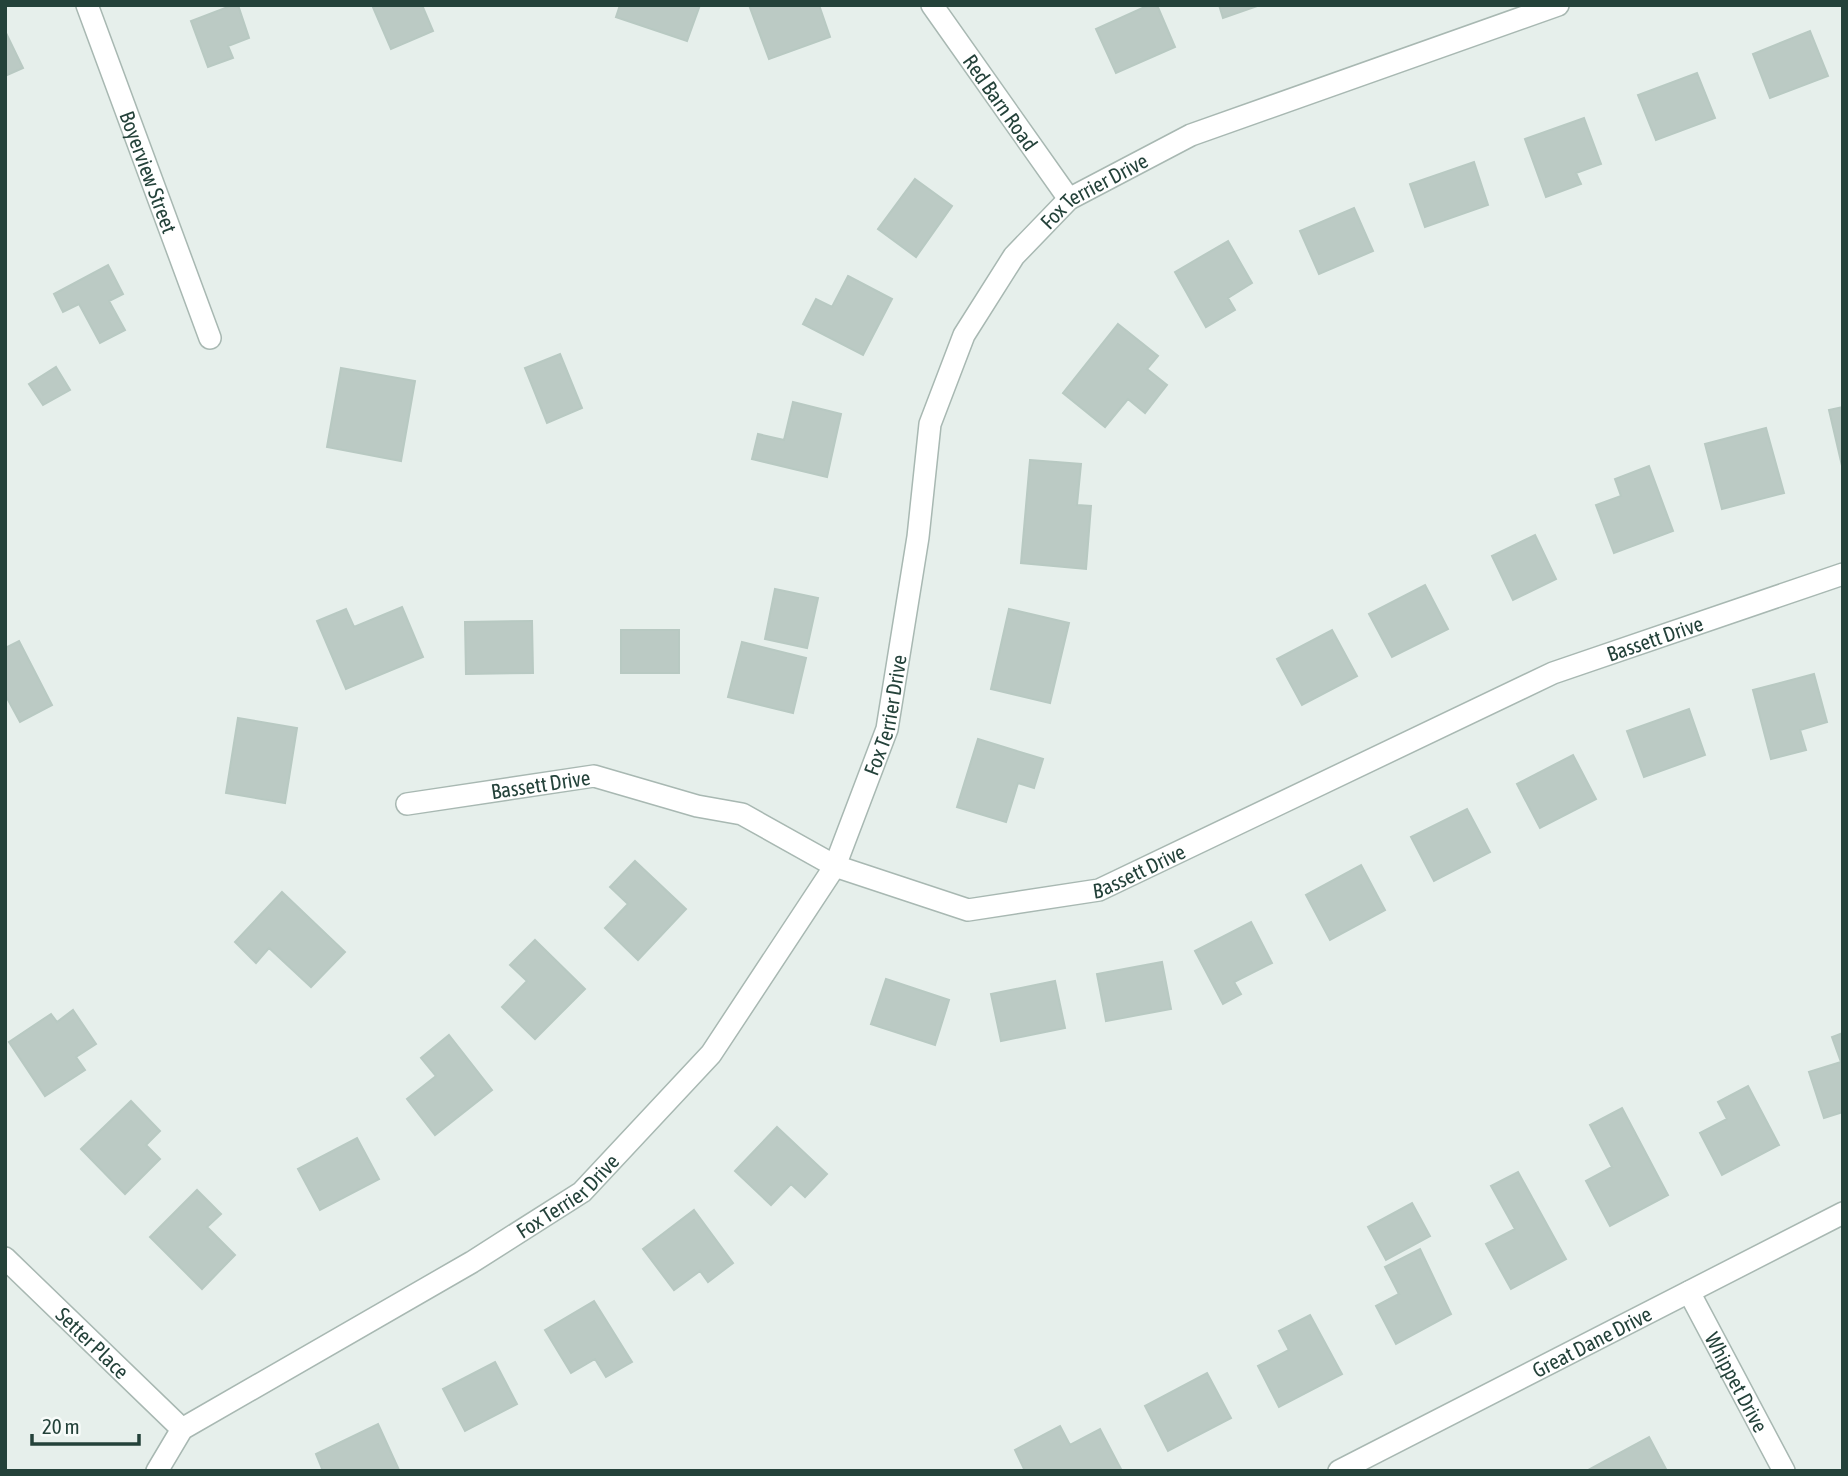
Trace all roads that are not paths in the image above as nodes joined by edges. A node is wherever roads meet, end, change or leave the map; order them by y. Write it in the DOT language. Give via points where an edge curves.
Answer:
graph roads {
  1 [pos="88,5"];
  2 [pos="932,5"];
  3 [pos="1558,5"];
  4 [pos="1069,200"];
  5 [pos="210,338"];
  6 [pos="1843,574"];
  7 [pos="407,804"];
  8 [pos="835,866"];
  9 [pos="1843,1213"];
  10 [pos="5,1258"];
  11 [pos="1689,1292"];
  12 [pos="182,1429"];
  13 [pos="156,1471"];
  14 [pos="1339,1471"];
  15 [pos="1784,1471"];
  1 -- 5 [label="street, Boyerview Street"];
  2 -- 4 [label="street, Red Barn Road"];
  3 -- 4 [label="street, Fox Terrier Drive" via="1191,135"];
  4 -- 8 [label="street, Fox Terrier Drive" via="1014,256 964,335 930,424 918,537 887,729"];
  6 -- 8 [label="street, Bassett Drive" via="1553,673 1099,890 968,910"];
  7 -- 8 [label="street, Bassett Drive" via="594,776 742,814"];
  8 -- 12 [label="street, Fox Terrier Drive" via="711,1054 582,1192 472,1262"];
  9 -- 11 [label="street, Great Dane Drive"];
  10 -- 12 [label="street, Setter Place"];
  11 -- 14 [label="street, Great Dane Drive"];
  11 -- 15 [label="street, Whippet Drive"];
  12 -- 13 [label="street, Fox Terrier Drive"];
}
